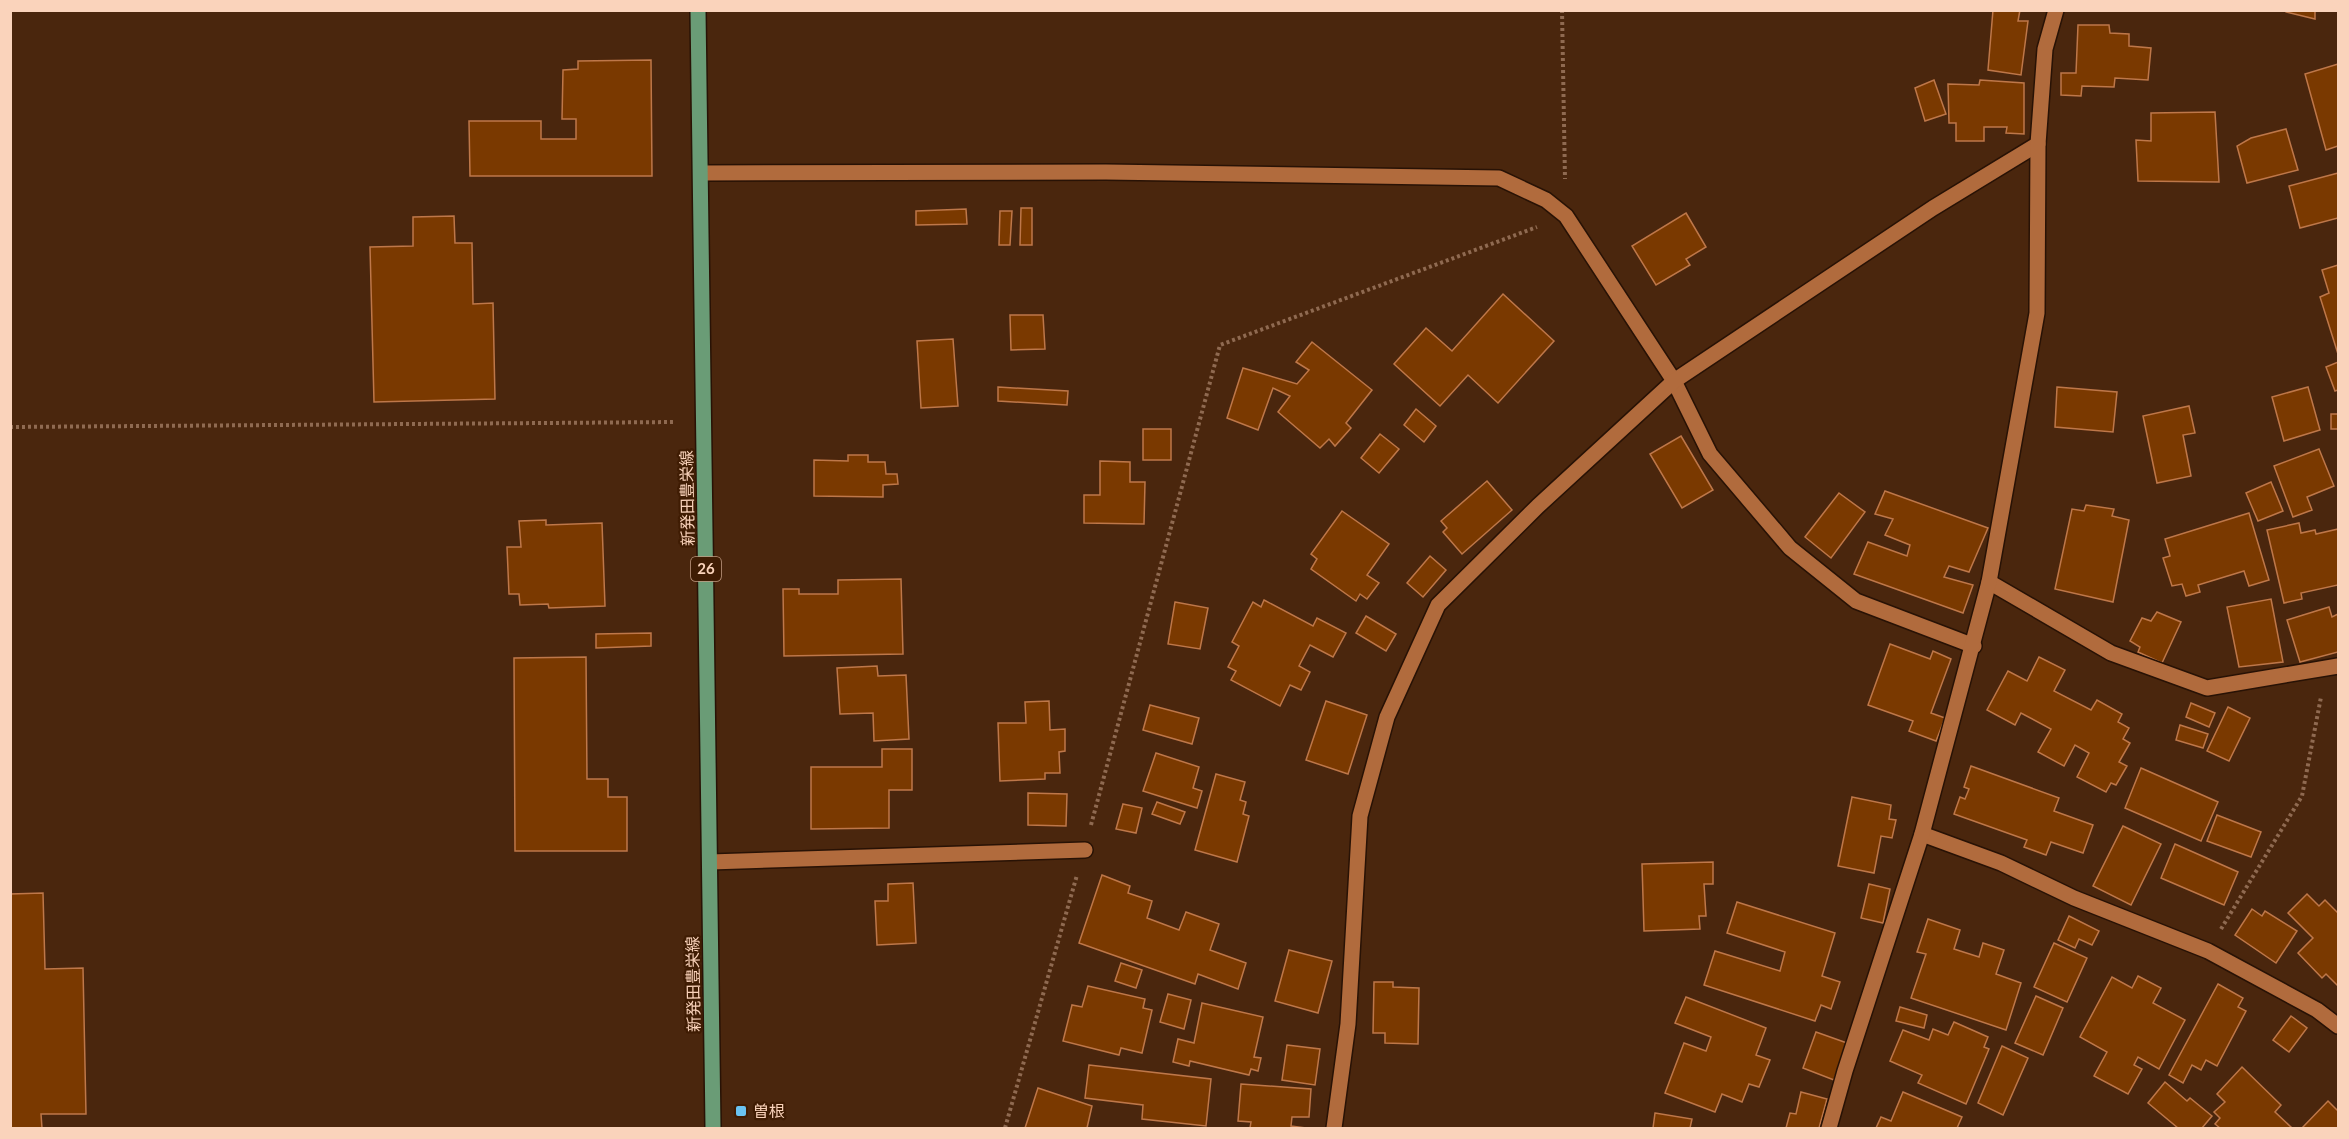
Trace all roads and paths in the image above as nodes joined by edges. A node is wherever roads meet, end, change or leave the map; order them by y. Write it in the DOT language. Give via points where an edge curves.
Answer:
graph roads {
  1 [pos="698,10"];
  2 [pos="1562,10"];
  3 [pos="2056,10"];
  4 [pos="2038,144"];
  5 [pos="700,173"];
  6 [pos="1566,216"];
  7 [pos="1674,381"];
  8 [pos="704,422"];
  9 [pos="10,427"];
  10 [pos="1989,582"];
  11 [pos="1974,646"];
  12 [pos="2332,668"];
  13 [pos="1922,834"];
  14 [pos="1085,850"];
  15 [pos="710,862"];
  16 [pos="2208,951"];
  17 [pos="2338,1026"];
  18 [pos="713,1128"];
  19 [pos="1005,1128"];
  20 [pos="1334,1128"];
  21 [pos="1829,1128"];
  1 -- 5 [label="main road, 新発田豊栄線 / 26"];
  2 -- 6 [label="path"];
  3 -- 4 [label="street" via="2045,50"];
  4 -- 7 [label="street" via="1933,208"];
  4 -- 10 [label="street" via="2037,313"];
  5 -- 6 [label="street" via="1106,172 1499,178 1546,200"];
  5 -- 8 [label="main road, 新発田豊栄線 / 26"];
  6 -- 7 [label="street"];
  6 -- 14 [label="path" via="1220,345"];
  7 -- 11 [label="street" via="1710,454 1790,548 1856,602"];
  7 -- 20 [label="street" via="1538,506 1438,605 1433,615 1387,717 1360,816 1348,1024"];
  8 -- 9 [label="path"];
  8 -- 15 [label="main road, 新発田豊栄線 / 26"];
  10 -- 11 [label="street"];
  10 -- 12 [label="street" via="2111,653 2207,688"];
  11 -- 13 [label="street"];
  12 -- 16 [label="path" via="2302,796"];
  13 -- 16 [label="street" via="2001,863 2074,898"];
  13 -- 21 [label="street"];
  14 -- 15 [label="street"];
  14 -- 19 [label="path"];
  15 -- 18 [label="main road, 新発田豊栄線 / 26"];
  16 -- 17 [label="street" via="2317,1010"];
}
